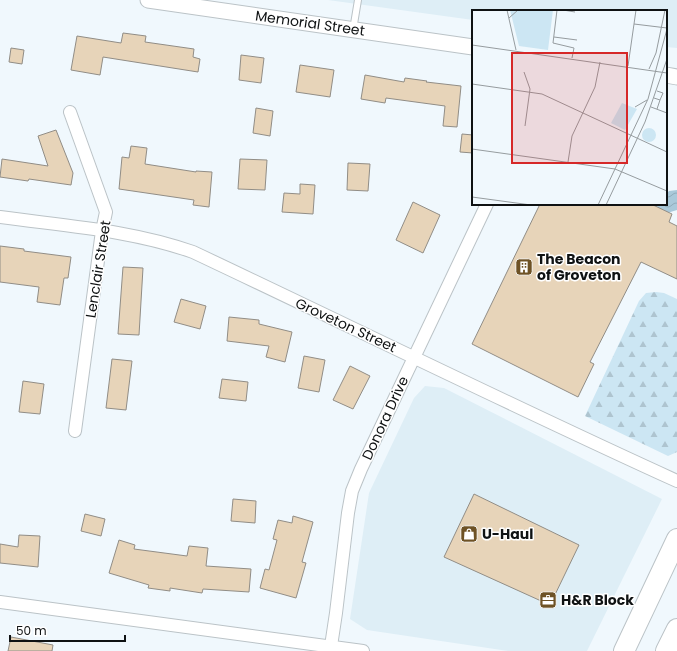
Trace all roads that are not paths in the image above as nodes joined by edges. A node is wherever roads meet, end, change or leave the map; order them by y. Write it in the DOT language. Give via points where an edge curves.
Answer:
graph roads {
  1 [pos="148,0"];
  2 [pos="358,0"];
  3 [pos="353,30"];
  4 [pos="472,47"];
  5 [pos="667,75"];
  6 [pos="677,77"];
  7 [pos="70,112"];
  8 [pos="487,205"];
  9 [pos="0,217"];
  10 [pos="102,231"];
  11 [pos="414,357"];
  12 [pos="75,431"];
  13 [pos="677,481"];
  14 [pos="677,538"];
  15 [pos="0,602"];
  16 [pos="677,629"];
  17 [pos="331,646"];
  18 [pos="363,651"];
  19 [pos="624,651"];
  20 [pos="666,651"];
  1 -- 3 [label="street, Memorial Street"];
  2 -- 3 [label="lane"];
  3 -- 4 [label="street, Memorial Street"];
  5 -- 6 [label="street"];
  7 -- 10 [label="street, Lenclair Street" via="106,212"];
  8 -- 11 [label="street, Donora Drive"];
  9 -- 10 [label="street, Groveton Street"];
  10 -- 11 [label="street, Groveton Street" via="144,237 193,252"];
  10 -- 12 [label="street, Lenclair Street"];
  11 -- 13 [label="street, Groveton Street"];
  11 -- 17 [label="street, Donora Drive" via="352,491"];
  14 -- 19 [label="highway"];
  15 -- 17 [label="street"];
  16 -- 20 [label="highway"];
  17 -- 18 [label="street"];
}
